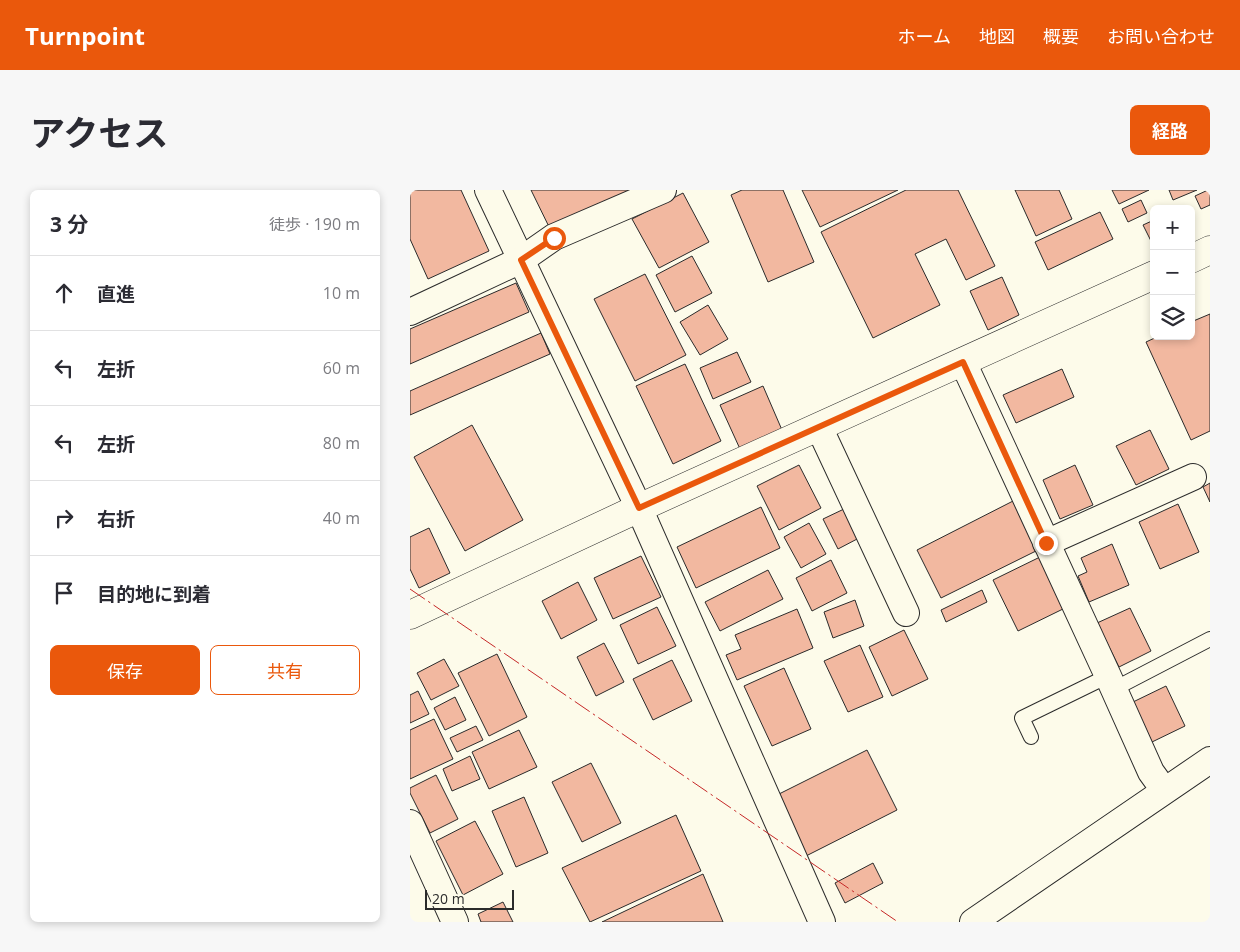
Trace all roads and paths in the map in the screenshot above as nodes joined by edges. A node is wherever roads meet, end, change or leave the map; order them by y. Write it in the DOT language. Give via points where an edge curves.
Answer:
graph roads {
  1 [pos="488,190"];
  2 [pos="663,190"];
  3 [pos="1210,250"];
  4 [pos="1195,256"];
  5 [pos="521,260"];
  6 [pos="1150,278"];
  7 [pos="410,312"];
  8 [pos="963,362"];
  9 [pos="819,427"];
  10 [pos="1193,477"];
  11 [pos="639,508"];
  12 [pos="1046,543"];
  13 [pos="906,613"];
  14 [pos="410,615"];
  15 [pos="1210,639"];
  16 [pos="1111,682"];
  17 [pos="1031,737"];
  18 [pos="1210,760"];
  19 [pos="1164,790"];
  20 [pos="410,824"];
  21 [pos="456,922"];
  22 [pos="822,922"];
  23 [pos="973,922"];
  1 -- 5 [label="street"];
  2 -- 5 [label="street" via="554,238"];
  3 -- 4 [label="street"];
  5 -- 7 [label="street"];
  5 -- 11 [label="street"];
  6 -- 8 [label="street"];
  8 -- 9 [label="street"];
  8 -- 12 [label="street"];
  9 -- 11 [label="street"];
  9 -- 13 [label="street"];
  10 -- 12 [label="street"];
  11 -- 14 [label="street"];
  11 -- 22 [label="street"];
  12 -- 16 [label="street"];
  15 -- 16 [label="lane"];
  16 -- 17 [label="lane" via="1022,718"];
  16 -- 19 [label="street" via="1151,772"];
  18 -- 19 [label="street"];
  19 -- 23 [label="street"];
  20 -- 21 [label="street"];
}
